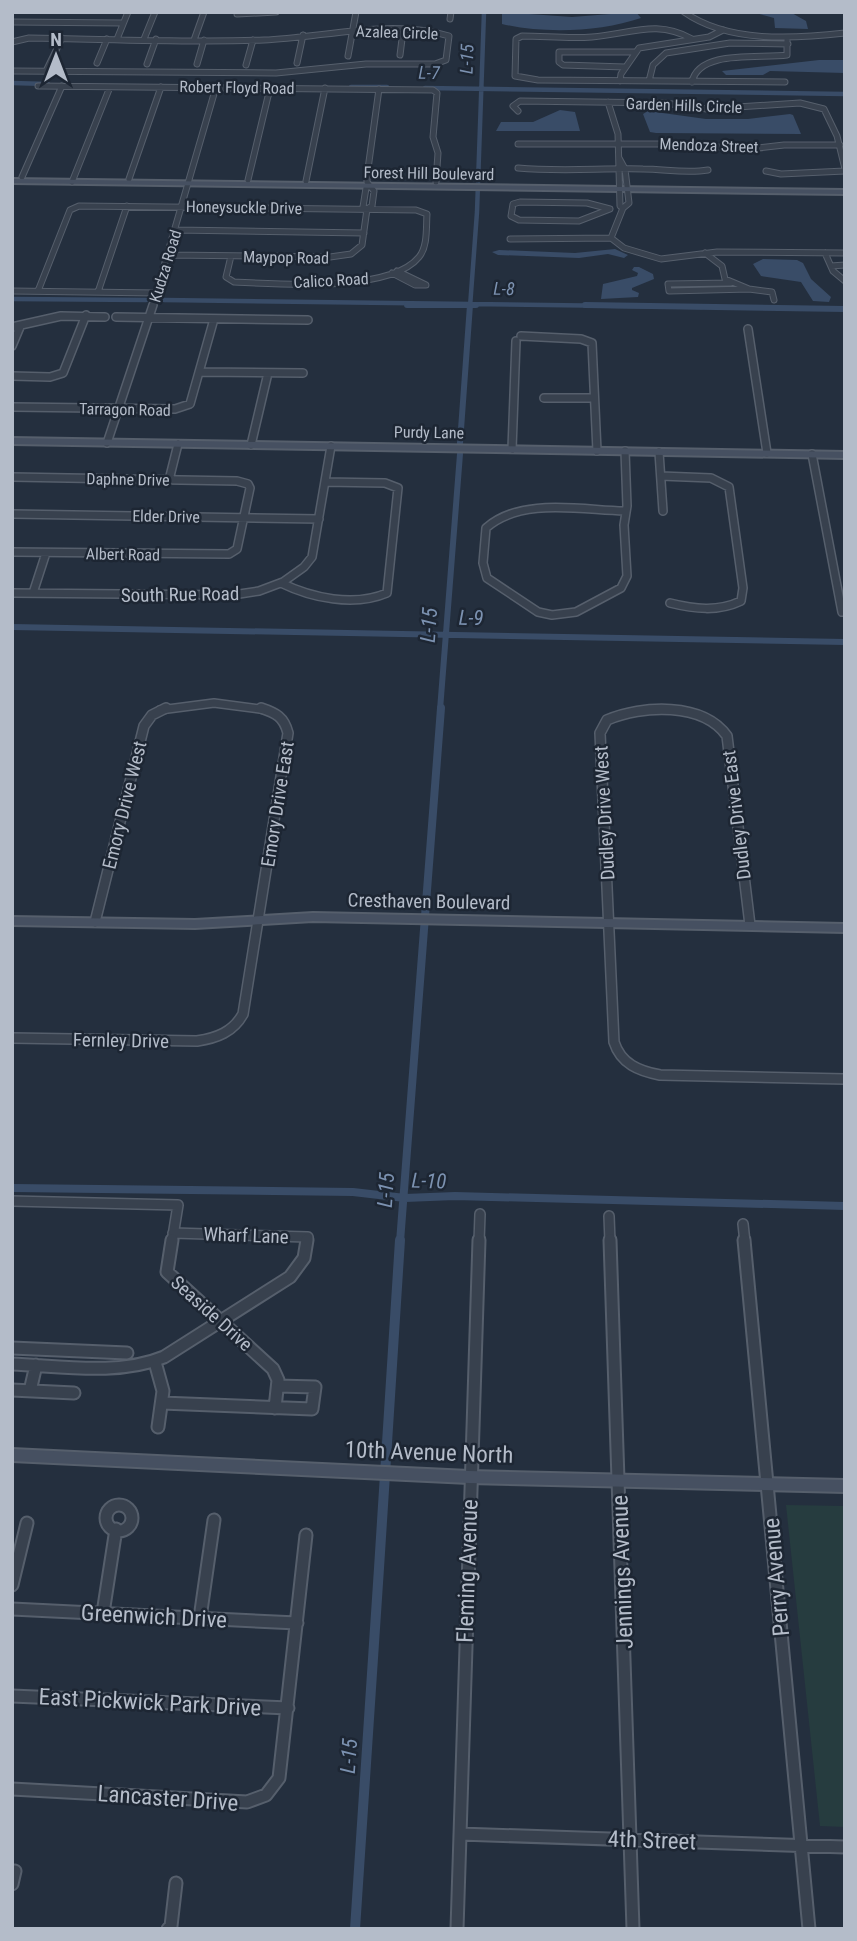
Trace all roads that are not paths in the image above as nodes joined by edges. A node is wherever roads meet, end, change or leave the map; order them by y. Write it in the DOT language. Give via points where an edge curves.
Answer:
graph roads {
  1 [pos="55,12"];
  2 [pos="128,12"];
  3 [pos="155,12"];
  4 [pos="204,12"];
  5 [pos="276,12"];
  6 [pos="356,12"];
  7 [pos="451,12"];
  8 [pos="684,12"];
  9 [pos="237,14"];
  10 [pos="450,19"];
  11 [pos="12,22"];
  12 [pos="50,23"];
  13 [pos="123,23"];
  14 [pos="352,30"];
  15 [pos="723,30"];
  16 [pos="403,31"];
  17 [pos="845,33"];
  18 [pos="303,35"];
  19 [pos="786,35"];
  20 [pos="62,38"];
  21 [pos="107,39"];
  22 [pos="117,39"];
  23 [pos="144,39"];
  24 [pos="156,39"];
  25 [pos="692,39"];
  26 [pos="194,40"];
  27 [pos="204,40"];
  28 [pos="253,40"];
  29 [pos="12,42"];
  30 [pos="788,44"];
  31 [pos="635,52"];
  32 [pos="400,55"];
  33 [pos="348,56"];
  34 [pos="97,63"];
  35 [pos="297,63"];
  36 [pos="147,64"];
  37 [pos="197,64"];
  38 [pos="246,65"];
  39 [pos="625,66"];
  40 [pos="12,71"];
  41 [pos="46,71"];
  42 [pos="620,81"];
  43 [pos="649,81"];
  44 [pos="692,82"];
  45 [pos="785,82"];
  46 [pos="38,86"];
  47 [pos="62,86"];
  48 [pos="110,87"];
  49 [pos="161,87"];
  50 [pos="216,87"];
  51 [pos="270,88"];
  52 [pos="324,88"];
  53 [pos="379,89"];
  54 [pos="608,102"];
  55 [pos="518,111"];
  56 [pos="834,130"];
  57 [pos="845,130"];
  58 [pos="619,143"];
  59 [pos="518,144"];
  60 [pos="840,145"];
  61 [pos="845,151"];
  62 [pos="518,168"];
  63 [pos="622,169"];
  64 [pos="708,170"];
  65 [pos="845,170"];
  66 [pos="766,171"];
  67 [pos="22,177"];
  68 [pos="129,178"];
  69 [pos="12,179"];
  70 [pos="72,180"];
  71 [pos="248,180"];
  72 [pos="189,181"];
  73 [pos="306,181"];
  74 [pos="436,182"];
  75 [pos="368,184"];
  76 [pos="467,185"];
  77 [pos="623,187"];
  78 [pos="845,190"];
  79 [pos="127,206"];
  80 [pos="183,207"];
  81 [pos="367,209"];
  82 [pos="416,210"];
  83 [pos="582,220"];
  84 [pos="176,230"];
  85 [pos="364,233"];
  86 [pos="611,238"];
  87 [pos="510,239"];
  88 [pos="705,253"];
  89 [pos="825,253"];
  90 [pos="845,253"];
  91 [pos="169,255"];
  92 [pos="231,256"];
  93 [pos="845,265"];
  94 [pos="831,266"];
  95 [pos="845,281"];
  96 [pos="732,283"];
  97 [pos="769,284"];
  98 [pos="749,289"];
  99 [pos="12,291"];
  100 [pos="38,291"];
  101 [pos="669,291"];
  102 [pos="98,292"];
  103 [pos="157,293"];
  104 [pos="670,300"];
  105 [pos="86,315"];
  106 [pos="106,317"];
  107 [pos="116,317"];
  108 [pos="149,318"];
  109 [pos="214,319"];
  110 [pos="308,320"];
  111 [pos="12,327"];
  112 [pos="20,327"];
  113 [pos="748,329"];
  114 [pos="12,345"];
  115 [pos="199,372"];
  116 [pos="268,373"];
  117 [pos="303,373"];
  118 [pos="12,376"];
  119 [pos="544,398"];
  120 [pos="594,398"];
  121 [pos="12,407"];
  122 [pos="119,409"];
  123 [pos="12,442"];
  124 [pos="107,443"];
  125 [pos="178,444"];
  126 [pos="251,445"];
  127 [pos="331,446"];
  128 [pos="512,449"];
  129 [pos="597,451"];
  130 [pos="625,451"];
  131 [pos="659,452"];
  132 [pos="767,453"];
  133 [pos="812,454"];
  134 [pos="845,454"];
  135 [pos="662,476"];
  136 [pos="12,478"];
  137 [pos="169,480"];
  138 [pos="325,482"];
  139 [pos="624,511"];
  140 [pos="663,511"];
  141 [pos="12,514"];
  142 [pos="244,518"];
  143 [pos="319,519"];
  144 [pos="12,552"];
  145 [pos="46,553"];
  146 [pos="281,583"];
  147 [pos="12,593"];
  148 [pos="33,593"];
  149 [pos="670,603"];
  150 [pos="842,612"];
  151 [pos="216,705"];
  152 [pos="662,712"];
  153 [pos="258,920"];
  154 [pos="12,921"];
  155 [pos="95,922"];
  156 [pos="608,922"];
  157 [pos="750,925"];
  158 [pos="845,928"];
  159 [pos="12,1038"];
  160 [pos="845,1079"];
  161 [pos="12,1201"];
  162 [pos="480,1214"];
  163 [pos="609,1216"];
  164 [pos="743,1224"];
  165 [pos="173,1233"];
  166 [pos="221,1321"];
  167 [pos="12,1348"];
  168 [pos="127,1353"];
  169 [pos="155,1362"];
  170 [pos="12,1364"];
  171 [pos="36,1365"];
  172 [pos="278,1386"];
  173 [pos="12,1390"];
  174 [pos="30,1391"];
  175 [pos="74,1393"];
  176 [pos="162,1403"];
  177 [pos="275,1408"];
  178 [pos="158,1427"];
  179 [pos="12,1455"];
  180 [pos="470,1477"];
  181 [pos="620,1480"];
  182 [pos="767,1484"];
  183 [pos="845,1486"];
  184 [pos="214,1520"];
  185 [pos="27,1523"];
  186 [pos="116,1529"];
  187 [pos="306,1535"];
  188 [pos="12,1585"];
  189 [pos="12,1608"];
  190 [pos="103,1613"];
  191 [pos="200,1618"];
  192 [pos="297,1623"];
  193 [pos="12,1696"];
  194 [pos="288,1708"];
  195 [pos="12,1789"];
  196 [pos="460,1833"];
  197 [pos="630,1840"];
  198 [pos="801,1846"];
  199 [pos="845,1847"];
  200 [pos="176,1883"];
  201 [pos="168,1929"];
  202 [pos="457,1929"];
  203 [pos="633,1929"];
  204 [pos="809,1929"];
  1 -- 12 [label="street"];
  2 -- 13 [label="street"];
  3 -- 23 [label="street"];
  4 -- 26 [label="street"];
  5 -- 9 [label="street"];
  6 -- 14 [label="street"];
  7 -- 10 [label="street"];
  8 -- 15 [label="street" via="695,21"];
  11 -- 12 [label="street"];
  12 -- 13 [label="street"];
  13 -- 22 [label="street"];
  14 -- 16 [label="street, Azalea Circle"];
  14 -- 18 [label="street, Azalea Circle"];
  14 -- 33 [label="street"];
  15 -- 19 [label="street"];
  15 -- 25 [label="street"];
  16 -- 32 [label="street"];
  16 -- 41 [label="street, Azalea Circle" via="446,33 446,60 266,73"];
  17 -- 19 [label="street"];
  18 -- 28 [label="street, Azalea Circle"];
  18 -- 35 [label="street"];
  19 -- 30 [label="street"];
  20 -- 21 [label="street, Azalea Circle"];
  20 -- 29 [label="street, Azalea Circle"];
  20 -- 41 [label="street"];
  21 -- 22 [label="street, Azalea Circle"];
  21 -- 34 [label="street"];
  22 -- 23 [label="street, Azalea Circle"];
  23 -- 24 [label="street, Azalea Circle"];
  24 -- 26 [label="street, Azalea Circle"];
  24 -- 36 [label="street"];
  25 -- 31 [label="street"];
  25 -- 42 [label="street" via="663,27 597,36 517,38 516,77"];
  26 -- 27 [label="street, Azalea Circle"];
  27 -- 28 [label="street, Azalea Circle"];
  27 -- 37 [label="street"];
  28 -- 38 [label="street"];
  30 -- 43 [label="street" via="736,43 666,53 651,69"];
  30 -- 44 [label="street" via="789,53 783,56 699,65"];
  31 -- 39 [label="street"];
  31 -- 39 [label="street" via="559,52 559,62 564,65"];
  39 -- 42 [label="street"];
  40 -- 41 [label="street, Azalea Circle"];
  42 -- 43 [label="street"];
  43 -- 44 [label="street"];
  44 -- 45 [label="street"];
  46 -- 47 [label="street, Robert Floyd Road"];
  47 -- 48 [label="street, Robert Floyd Road"];
  47 -- 67 [label="street"];
  48 -- 49 [label="street, Robert Floyd Road"];
  48 -- 70 [label="street"];
  49 -- 50 [label="street, Robert Floyd Road"];
  49 -- 68 [label="street"];
  50 -- 51 [label="street, Robert Floyd Road"];
  50 -- 72 [label="street, Kudza Road"];
  51 -- 52 [label="street, Robert Floyd Road"];
  51 -- 71 [label="street"];
  52 -- 53 [label="street, Robert Floyd Road"];
  52 -- 73 [label="street"];
  53 -- 74 [label="street, Robert Floyd Road" via="435,91"];
  53 -- 75 [label="street"];
  54 -- 55 [label="street, Garden Hills Circle" via="520,101 513,106"];
  54 -- 56 [label="street, Garden Hills Circle" via="718,109 810,104 824,109"];
  54 -- 58 [label="street"];
  56 -- 57 [label="street"];
  56 -- 60 [label="street, Garden Hills Circle"];
  58 -- 59 [label="street, Mendoza Street"];
  58 -- 60 [label="street, Mendoza Street" via="750,149"];
  58 -- 63 [label="street"];
  60 -- 61 [label="street, Garden Hills Circle"];
  60 -- 65 [label="street, Garden Hills Circle"];
  62 -- 63 [label="street"];
  63 -- 64 [label="street"];
  63 -- 77 [label="street"];
  65 -- 66 [label="street"];
  67 -- 69 [label="street, Forest Hill Boulevard"];
  67 -- 70 [label="street, Forest Hill Boulevard"];
  68 -- 70 [label="street, Forest Hill Boulevard"];
  68 -- 72 [label="street, Forest Hill Boulevard"];
  69 -- 70 [label="street, Forest Hill Boulevard"];
  70 -- 72 [label="street, Forest Hill Boulevard"];
  71 -- 72 [label="street, Forest Hill Boulevard"];
  71 -- 73 [label="street, Forest Hill Boulevard"];
  72 -- 75 [label="street, Forest Hill Boulevard"];
  72 -- 80 [label="street, Kudza Road"];
  73 -- 75 [label="street, Forest Hill Boulevard"];
  74 -- 75 [label="street, Forest Hill Boulevard"];
  74 -- 76 [label="street, Forest Hill Boulevard"];
  75 -- 76 [label="street, Forest Hill Boulevard"];
  75 -- 81 [label="street" via="374,191 372,206"];
  76 -- 77 [label="street, Forest Hill Boulevard"];
  77 -- 78 [label="street, Forest Hill Boulevard"];
  77 -- 86 [label="street" via="629,203 622,208"];
  79 -- 80 [label="street, Honeysuckle Drive"];
  79 -- 100 [label="street, Honeysuckle Drive" via="73,207"];
  79 -- 102 [label="street"];
  80 -- 81 [label="street, Honeysuckle Drive"];
  80 -- 84 [label="street, Kudza Road"];
  81 -- 82 [label="street, Honeysuckle Drive"];
  81 -- 85 [label="street"];
  82 -- 92 [label="street, Calico Road" via="427,214 423,251 413,263 367,280 234,282 226,277"];
  83 -- 83 [label="street" via="610,209 587,203 512,205 511,216 516,219"];
  84 -- 85 [label="street"];
  84 -- 91 [label="street, Kudza Road"];
  85 -- 92 [label="street, Maypop Road" via="361,248 344,256"];
  86 -- 87 [label="street"];
  86 -- 88 [label="street" via="624,248 653,257"];
  88 -- 89 [label="street"];
  88 -- 96 [label="street" via="722,266 725,279"];
  89 -- 90 [label="street"];
  89 -- 94 [label="street"];
  91 -- 92 [label="street, Maypop Road"];
  91 -- 103 [label="street, Kudza Road"];
  93 -- 94 [label="street"];
  94 -- 95 [label="street"];
  96 -- 98 [label="street"];
  96 -- 101 [label="street" via="668,284"];
  97 -- 98 [label="street" via="773,296"];
  98 -- 101 [label="street"];
  99 -- 100 [label="street"];
  100 -- 102 [label="street"];
  101 -- 104 [label="street"];
  102 -- 103 [label="street"];
  103 -- 108 [label="street, Kudza Road"];
  105 -- 106 [label="street"];
  105 -- 112 [label="street" via="52,317"];
  105 -- 118 [label="street" via="61,375"];
  107 -- 108 [label="street"];
  108 -- 109 [label="street"];
  108 -- 122 [label="street, Kudza Road"];
  109 -- 110 [label="street"];
  109 -- 115 [label="street, Tarragon Road"];
  111 -- 112 [label="street"];
  112 -- 114 [label="street"];
  113 -- 132 [label="street"];
  115 -- 116 [label="street"];
  115 -- 122 [label="street, Tarragon Road" via="187,407"];
  116 -- 117 [label="street"];
  116 -- 126 [label="street"];
  119 -- 120 [label="street"];
  120 -- 128 [label="street" via="592,343 519,339"];
  120 -- 129 [label="street"];
  121 -- 122 [label="street, Tarragon Road"];
  122 -- 124 [label="street, Kudza Road"];
  123 -- 124 [label="street, Purdy Lane"];
  124 -- 125 [label="street, Purdy Lane"];
  125 -- 126 [label="street, Purdy Lane"];
  125 -- 137 [label="street"];
  126 -- 127 [label="street, Purdy Lane"];
  127 -- 128 [label="street, Purdy Lane"];
  127 -- 138 [label="street"];
  128 -- 129 [label="street, Purdy Lane"];
  129 -- 130 [label="street, Purdy Lane"];
  130 -- 131 [label="street, Purdy Lane"];
  130 -- 139 [label="street"];
  131 -- 132 [label="street, Purdy Lane"];
  131 -- 135 [label="street"];
  132 -- 133 [label="street, Purdy Lane"];
  133 -- 134 [label="street, Purdy Lane"];
  133 -- 150 [label="street"];
  135 -- 140 [label="street"];
  135 -- 149 [label="street" via="706,477 729,487 743,588 741,601 727,607"];
  136 -- 137 [label="street, Daphne Drive"];
  137 -- 142 [label="street, Daphne Drive" via="244,482 250,488"];
  138 -- 143 [label="street"];
  138 -- 146 [label="street" via="393,485 399,490 387,591 372,599 316,597"];
  139 -- 139 [label="street" via="625,583 576,612 538,612 487,578 485,528 500,516 518,510"];
  141 -- 142 [label="street, Elder Drive"];
  142 -- 143 [label="street, Elder Drive"];
  142 -- 145 [label="street, Albert Road" via="237,549 220,556"];
  143 -- 146 [label="street" via="312,557 302,570"];
  144 -- 145 [label="street, Albert Road"];
  145 -- 148 [label="street"];
  146 -- 148 [label="street, South Rue Road" via="221,596"];
  147 -- 148 [label="street, South Rue Road"];
  151 -- 153 [label="street, Emory Drive East" via="266,708 281,714 288,724"];
  151 -- 155 [label="street, Emory Drive West" via="171,707 146,721"];
  152 -- 156 [label="street, Dudley Drive West" via="620,714 600,730"];
  152 -- 157 [label="street, Dudley Drive East" via="707,717 726,734"];
  153 -- 155 [label="street, Cresthaven Boulevard"];
  153 -- 156 [label="street, Cresthaven Boulevard"];
  153 -- 159 [label="street, Fernley Drive" via="243,1014 229,1032 191,1041"];
  154 -- 155 [label="street, Cresthaven Boulevard"];
  156 -- 157 [label="street, Cresthaven Boulevard"];
  156 -- 160 [label="street" via="614,1042 624,1060 660,1075"];
  157 -- 158 [label="street, Cresthaven Boulevard"];
  161 -- 165 [label="street" via="178,1205"];
  162 -- 180 [label="street, Fleming Avenue"];
  163 -- 181 [label="street, Jennings Avenue"];
  164 -- 182 [label="street, Perry Avenue"];
  165 -- 166 [label="street, Seaside Drive" via="167,1272"];
  165 -- 166 [label="street, Wharf Lane" via="308,1237 299,1268"];
  166 -- 169 [label="street"];
  166 -- 172 [label="street, Seaside Drive" via="273,1369"];
  167 -- 168 [label="street"];
  169 -- 171 [label="street" via="122,1368"];
  169 -- 176 [label="street" via="162,1380"];
  170 -- 171 [label="street"];
  171 -- 174 [label="street"];
  172 -- 177 [label="street"];
  172 -- 177 [label="street" via="315,1387 312,1409"];
  173 -- 174 [label="street"];
  174 -- 175 [label="street"];
  176 -- 177 [label="street"];
  176 -- 178 [label="street"];
  179 -- 180 [label="street, 10th Avenue North"];
  180 -- 181 [label="street, 10th Avenue North"];
  180 -- 196 [label="street, Fleming Avenue"];
  181 -- 182 [label="street, 10th Avenue North"];
  181 -- 197 [label="street, Jennings Avenue"];
  182 -- 183 [label="street, 10th Avenue North"];
  182 -- 198 [label="street, Perry Avenue"];
  184 -- 191 [label="street"];
  185 -- 188 [label="street"];
  186 -- 190 [label="street"];
  187 -- 192 [label="street, Lancaster Drive"];
  189 -- 190 [label="street, Greenwich Drive"];
  190 -- 191 [label="street, Greenwich Drive"];
  191 -- 192 [label="street, Greenwich Drive"];
  192 -- 194 [label="street, Lancaster Drive"];
  193 -- 194 [label="street, East Pickwick Park Drive"];
  194 -- 195 [label="street, Lancaster Drive" via="279,1778 271,1792 257,1801"];
  196 -- 197 [label="street, 4th Street"];
  196 -- 202 [label="street, Fleming Avenue"];
  197 -- 198 [label="street, 4th Street"];
  197 -- 203 [label="street, Jennings Avenue"];
  198 -- 199 [label="street, 4th Street"];
  198 -- 204 [label="street, Perry Avenue"];
  200 -- 201 [label="street"];
}
